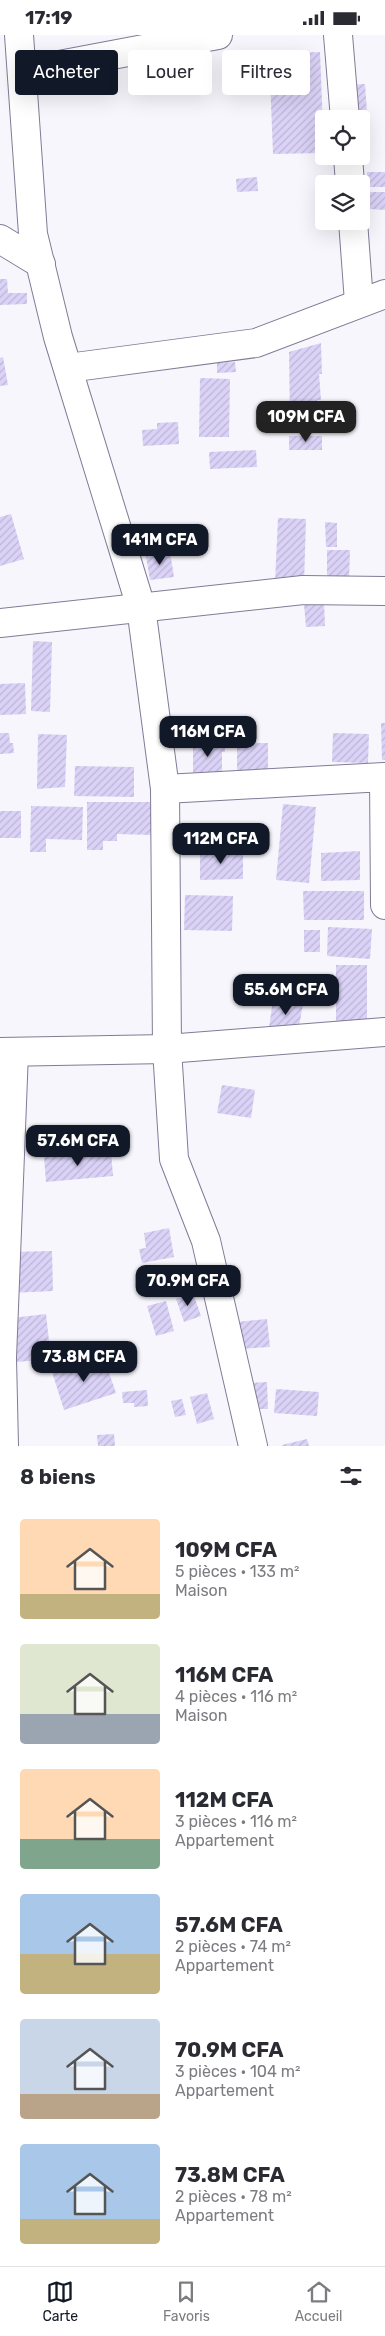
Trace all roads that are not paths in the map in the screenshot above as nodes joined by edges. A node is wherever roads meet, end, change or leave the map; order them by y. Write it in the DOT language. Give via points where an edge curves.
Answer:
graph roads {
  1 [pos="20,35"];
  2 [pos="218,35"];
  3 [pos="338,35"];
  4 [pos="21,50"];
  5 [pos="118,54"];
  6 [pos="24,95"];
  7 [pos="344,110"];
  8 [pos="354,230"];
  9 [pos="0,239"];
  10 [pos="41,265"];
  11 [pos="385,294"];
  12 [pos="359,302"];
  13 [pos="68,368"];
  14 [pos="385,591"];
  15 [pos="141,607"];
  16 [pos="0,623"];
  17 [pos="165,789"];
  18 [pos="385,905"];
  19 [pos="385,1032"];
  20 [pos="167,1049"];
  21 [pos="7,1052"];
  22 [pos="4,1446"];
  23 [pos="253,1446"];
  1 -- 4 [label="street"];
  2 -- 5 [label="street"];
  3 -- 7 [label="street"];
  6 -- 10 [label="street" via="33,234"];
  8 -- 12 [label="street"];
  9 -- 10 [label="street"];
  10 -- 13 [label="street"];
  11 -- 12 [label="street"];
  12 -- 13 [label="street" via="256,343"];
  13 -- 15 [label="street"];
  14 -- 15 [label="street" via="303,590"];
  15 -- 16 [label="street"];
  15 -- 17 [label="street"];
  17 -- 18 [label="street" via="384,777"];
  17 -- 20 [label="street"];
  19 -- 20 [label="street"];
  20 -- 21 [label="street"];
  20 -- 23 [label="street" via="174,1159 206,1241"];
  21 -- 22 [label="street" via="2,1358"];
}
